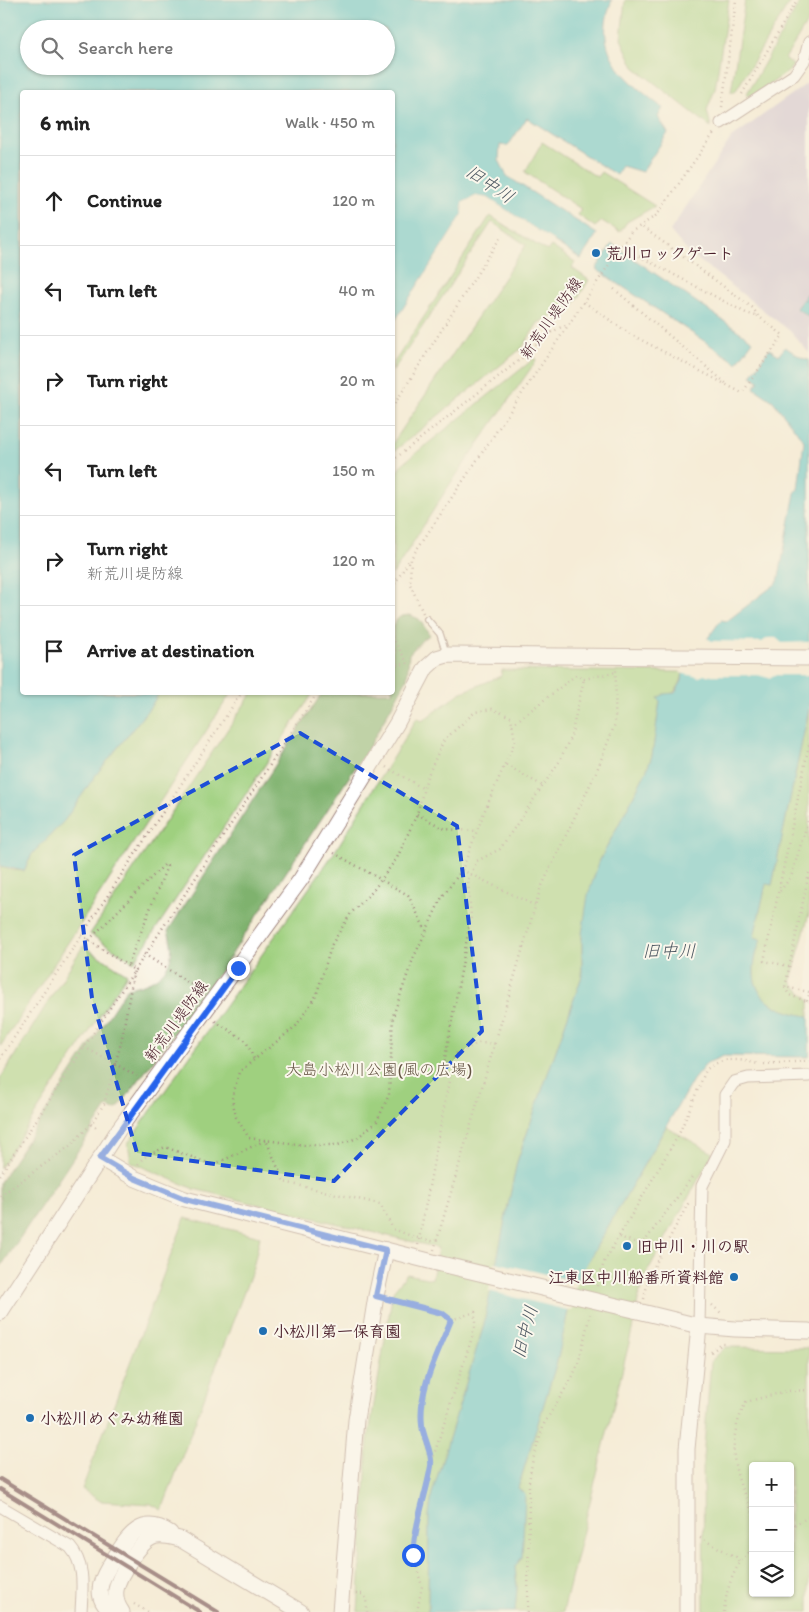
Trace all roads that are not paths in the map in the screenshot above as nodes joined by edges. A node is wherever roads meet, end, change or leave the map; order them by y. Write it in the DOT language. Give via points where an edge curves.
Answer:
graph roads {
  1 [pos="809,42"];
  2 [pos="725,120"];
  3 [pos="427,619"];
  4 [pos="447,655"];
  5 [pos="809,658"];
  6 [pos="809,1076"];
  7 [pos="100,1158"];
  8 [pos="386,1250"];
  9 [pos="0,1312"];
  10 [pos="699,1326"];
  11 [pos="809,1331"];
  12 [pos="0,1506"];
  13 [pos="180,1539"];
  14 [pos="125,1606"];
  15 [pos="81,1612"];
  16 [pos="112,1612"];
  17 [pos="301,1612"];
  18 [pos="340,1612"];
  19 [pos="687,1612"];
  1 -- 2 [label="street" via="804,61 794,75"];
  3 -- 4 [label="lane" via="440,634"];
  4 -- 5 [label="street"];
  4 -- 7 [label="street, 新荒川堤防線" via="437,658 426,668 375,761 301,880"];
  6 -- 10 [label="street" via="748,1078 734,1082 725,1095 725,1140 702,1186"];
  7 -- 8 [label="street" via="134,1178 185,1199"];
  7 -- 9 [label="street, 新荒川堤防線"];
  8 -- 10 [label="street, bridge" via="435,1257"];
  8 -- 18 [label="street" via="355,1429"];
  10 -- 11 [label="street"];
  10 -- 19 [label="street" via="687,1449"];
  12 -- 15 [label="street" via="70,1546 77,1555 81,1566"];
  13 -- 14 [label="street" via="154,1536 139,1548 118,1582 116,1598"];
  13 -- 16 [label="street" via="158,1527 140,1528 128,1536 100,1582 102,1602"];
  13 -- 17 [label="street"];
}
